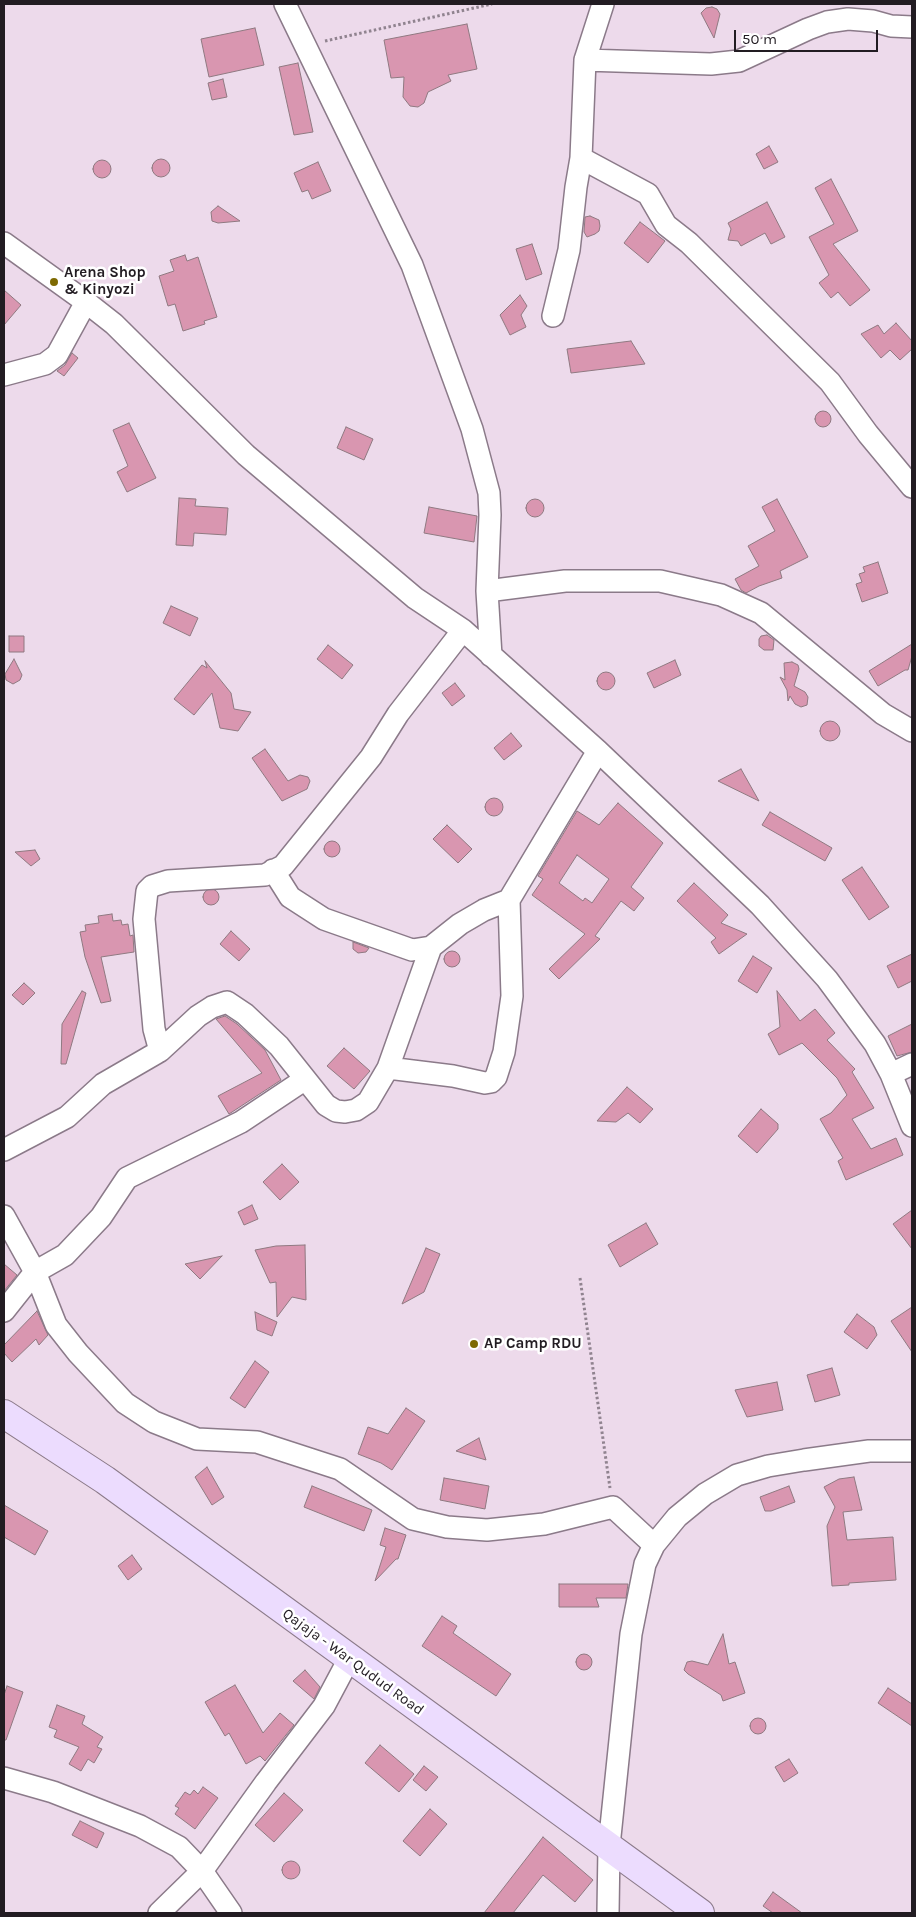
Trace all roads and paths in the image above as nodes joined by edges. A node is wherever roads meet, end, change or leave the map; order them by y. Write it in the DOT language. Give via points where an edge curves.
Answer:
graph roads {
  1 [pos="285,4"];
  2 [pos="492,4"];
  3 [pos="603,4"];
  4 [pos="912,27"];
  5 [pos="305,46"];
  6 [pos="585,60"];
  7 [pos="581,158"];
  8 [pos="4,243"];
  9 [pos="86,302"];
  10 [pos="553,316"];
  11 [pos="4,375"];
  12 [pos="912,487"];
  13 [pos="488,591"];
  14 [pos="462,630"];
  15 [pos="491,656"];
  16 [pos="912,731"];
  17 [pos="598,751"];
  18 [pos="273,870"];
  19 [pos="509,900"];
  20 [pos="431,947"];
  21 [pos="160,1051"];
  22 [pos="912,1064"];
  23 [pos="388,1068"];
  24 [pos="891,1074"];
  25 [pos="304,1080"];
  26 [pos="912,1126"];
  27 [pos="4,1150"];
  28 [pos="4,1216"];
  29 [pos="35,1272"];
  30 [pos="580,1278"];
  31 [pos="4,1311"];
  32 [pos="4,1414"];
  33 [pos="912,1451"];
  34 [pos="613,1507"];
  35 [pos="654,1545"];
  36 [pos="349,1659"];
  37 [pos="4,1778"];
  38 [pos="609,1846"];
  39 [pos="202,1871"];
  40 [pos="159,1913"];
  41 [pos="231,1913"];
  42 [pos="608,1913"];
  43 [pos="700,1913"];
  1 -- 5 [label="street"];
  2 -- 5 [label="path"];
  3 -- 6 [label="street"];
  4 -- 6 [label="street" via="848,19 827,22 739,61 711,64"];
  5 -- 13 [label="street" via="412,265 472,429 489,493"];
  6 -- 7 [label="street"];
  7 -- 10 [label="street" via="569,250"];
  7 -- 12 [label="street" via="648,194 666,225 689,243 830,382"];
  8 -- 9 [label="street"];
  9 -- 11 [label="street" via="57,355 45,364"];
  9 -- 14 [label="street" via="114,324 246,455 415,598"];
  13 -- 15 [label="street"];
  13 -- 16 [label="street" via="565,581 660,581 721,595 761,613 882,714"];
  14 -- 15 [label="street"];
  14 -- 18 [label="street" via="398,714 371,757 289,861"];
  15 -- 17 [label="street"];
  17 -- 19 [label="street"];
  17 -- 24 [label="street" via="760,905 794,942 853,1013"];
  18 -- 20 [label="street" via="290,897 324,919 412,950"];
  18 -- 21 [label="street" via="265,875 168,880 147,891 144,918 154,1029"];
  19 -- 20 [label="street" via="460,924"];
  19 -- 23 [label="street" via="512,996 504,1052 496,1076 485,1084 453,1076"];
  20 -- 23 [label="street"];
  21 -- 25 [label="street" via="198,1016 226,1002 245,1014 279,1046"];
  21 -- 27 [label="street" via="103,1084 67,1117"];
  22 -- 24 [label="street"];
  23 -- 25 [label="street" via="368,1102 356,1110 345,1112 326,1106"];
  24 -- 26 [label="street"];
  25 -- 29 [label="street" via="241,1122 127,1178 101,1218 84,1237 65,1255"];
  28 -- 29 [label="street"];
  29 -- 31 [label="street"];
  29 -- 34 [label="street" via="56,1325 78,1353 125,1403 154,1422 197,1439 257,1442 340,1469 413,1519 448,1527 487,1530 544,1524"];
  30 -- 34 [label="path"];
  32 -- 36 [label="street, Qajaja - War Qudud Road" via="105,1480"];
  33 -- 35 [label="street" via="869,1451 768,1466 737,1475 705,1494 677,1517"];
  34 -- 35 [label="street"];
  35 -- 38 [label="street" via="646,1564 631,1634"];
  36 -- 38 [label="street, Qajaja - War Qudud Road"];
  36 -- 39 [label="street" via="324,1706"];
  37 -- 39 [label="street" via="53,1792 140,1826 180,1847"];
  38 -- 42 [label="street"];
  38 -- 43 [label="street, Qajaja - War Qudud Road"];
  39 -- 40 [label="street"];
  39 -- 41 [label="street"];
}
